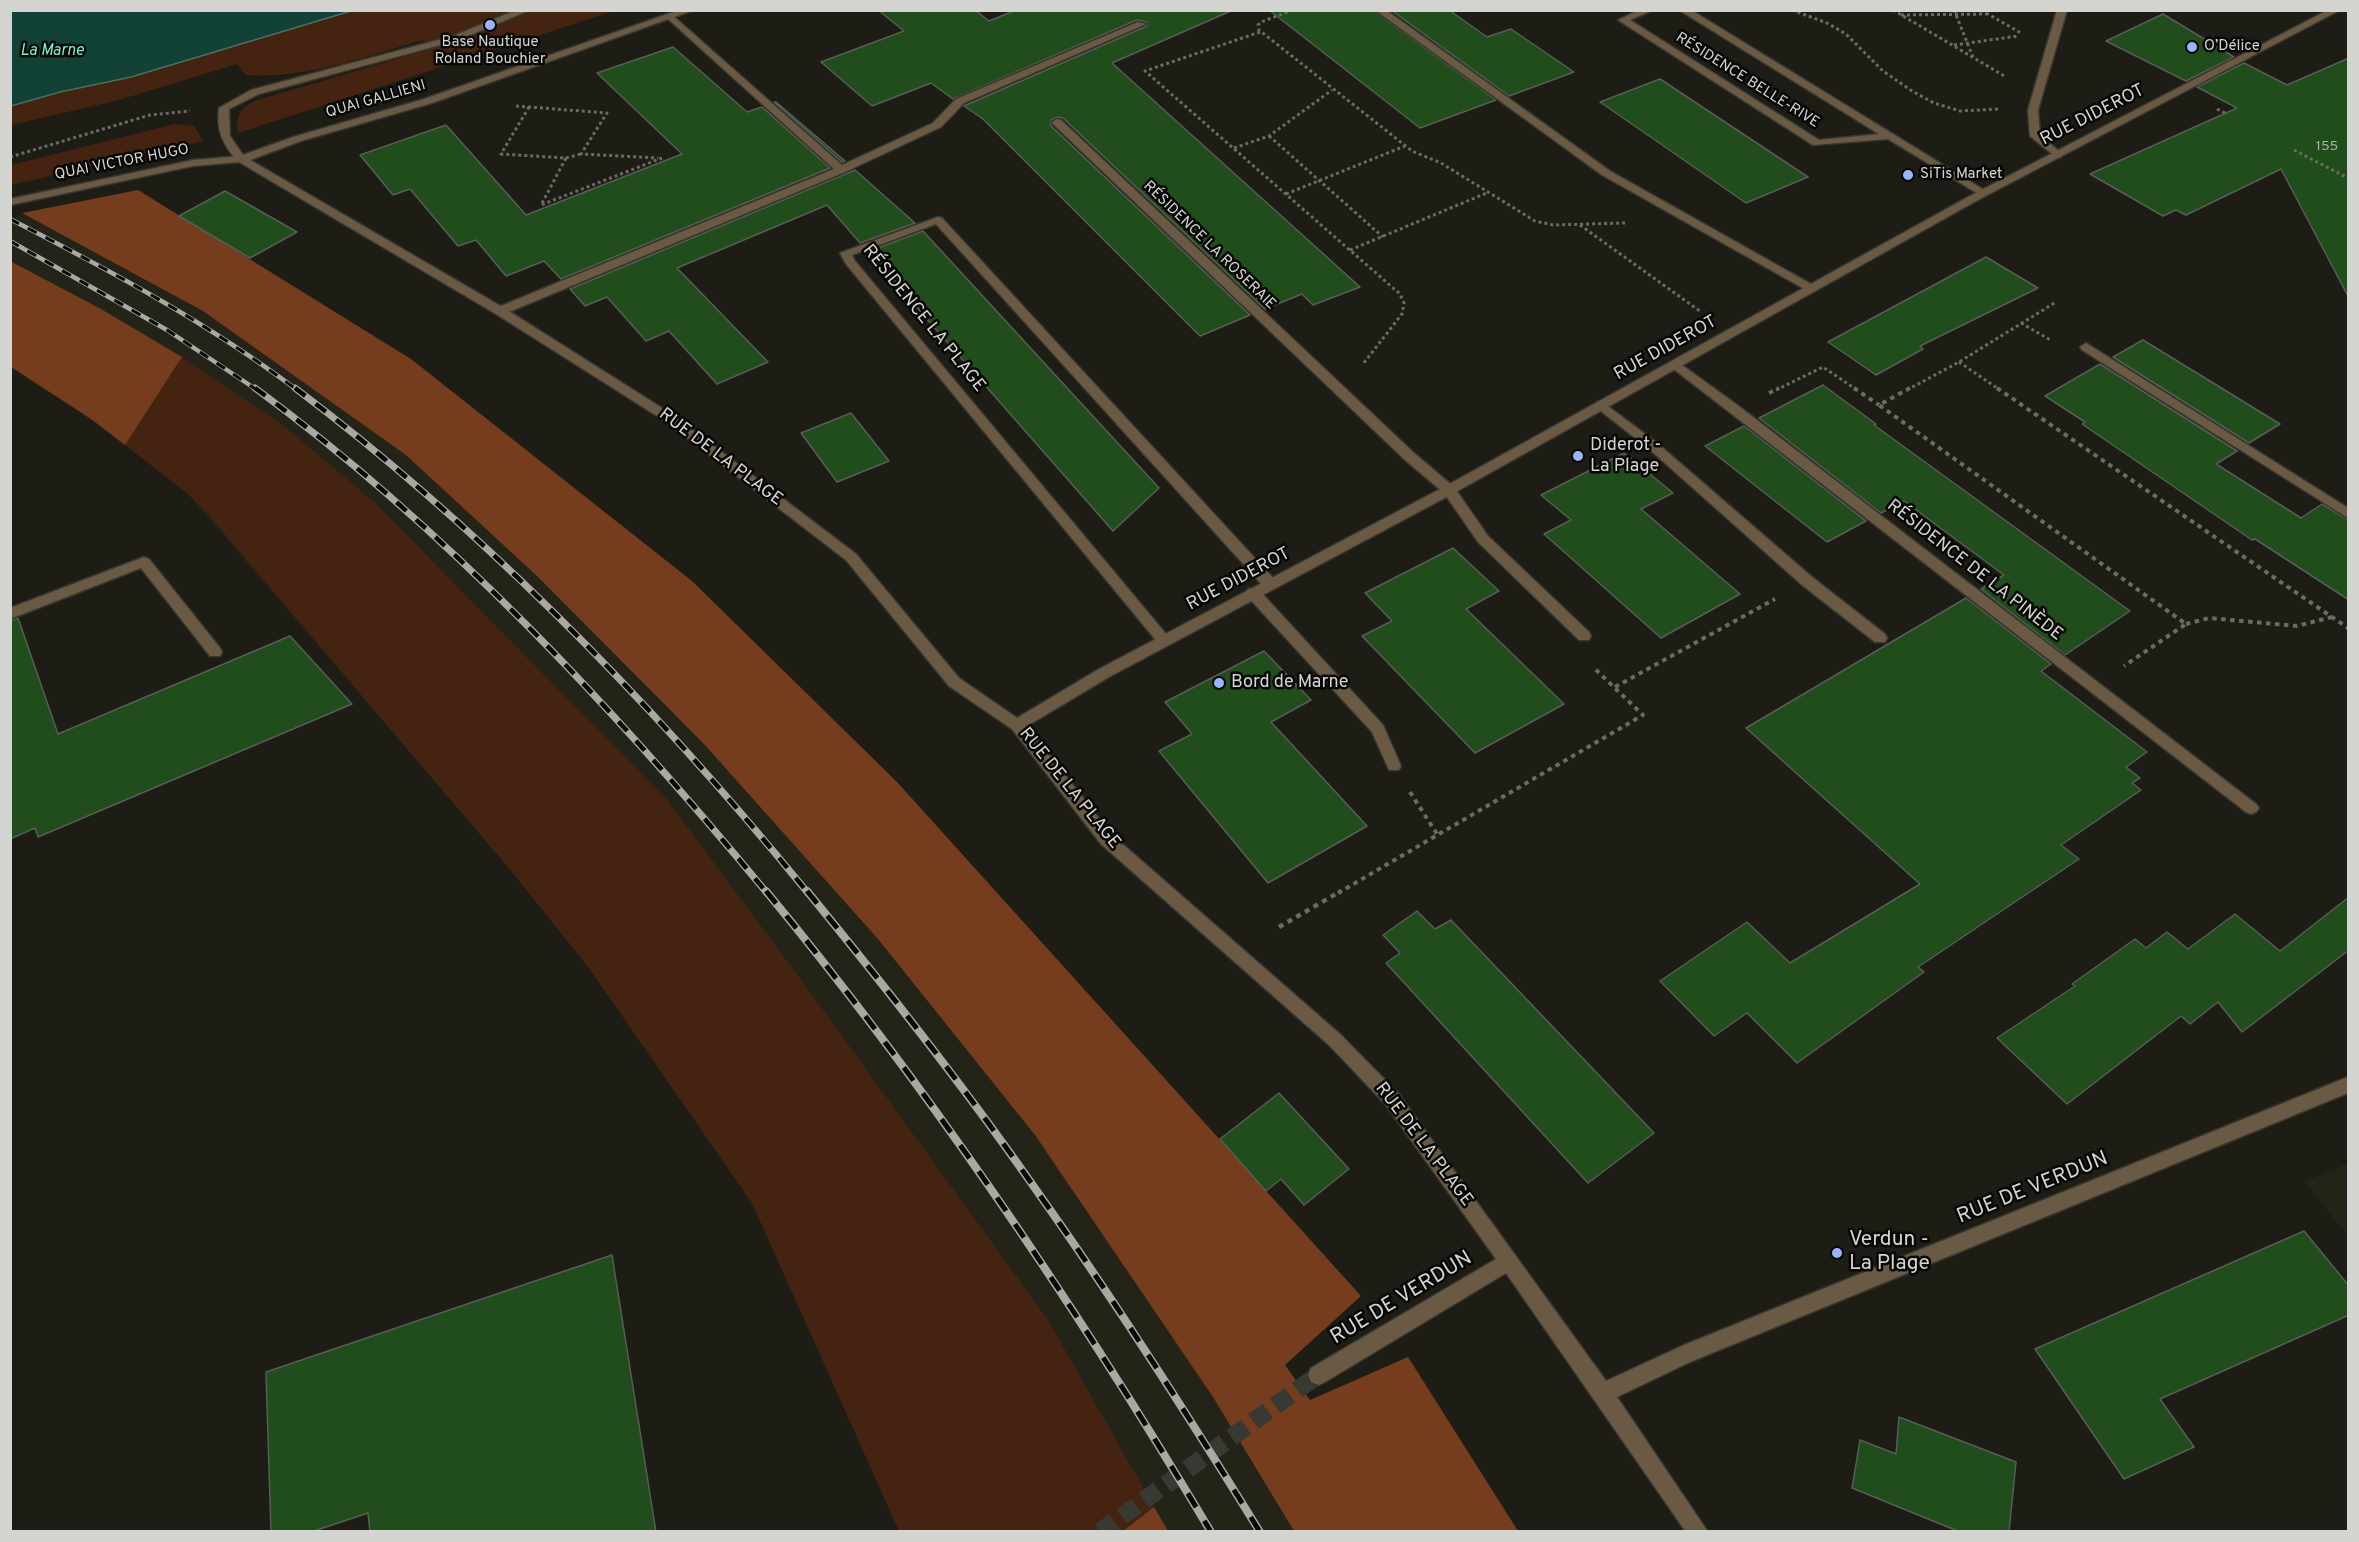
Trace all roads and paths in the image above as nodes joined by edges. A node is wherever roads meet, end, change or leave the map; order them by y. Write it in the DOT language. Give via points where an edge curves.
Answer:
graph roads {
  1 [pos="526,10"];
  2 [pos="690,10"];
  3 [pos="1293,10"];
  4 [pos="1380,10"];
  5 [pos="1649,10"];
  6 [pos="1683,10"];
  7 [pos="1792,10"];
  8 [pos="1893,10"];
  9 [pos="1981,10"];
  10 [pos="2062,10"];
  11 [pos="2336,10"];
  12 [pos="1955,12"];
  13 [pos="1987,14"];
  14 [pos="1900,15"];
  15 [pos="671,17"];
  16 [pos="1140,24"];
  17 [pos="1260,32"];
  18 [pos="1968,43"];
  19 [pos="1953,45"];
  20 [pos="1974,58"];
  21 [pos="1332,90"];
  22 [pos="450,94"];
  23 [pos="2037,95"];
  24 [pos="529,107"];
  25 [pos="224,108"];
  26 [pos="2033,110"];
  27 [pos="1057,122"];
  28 [pos="1269,136"];
  29 [pos="1890,136"];
  30 [pos="1406,146"];
  31 [pos="1233,148"];
  32 [pos="2294,150"];
  33 [pos="580,154"];
  34 [pos="2057,155"];
  35 [pos="10,157"];
  36 [pos="566,158"];
  37 [pos="241,159"];
  38 [pos="841,170"];
  39 [pos="2349,178"];
  40 [pos="1320,180"];
  41 [pos="1489,192"];
  42 [pos="1984,193"];
  43 [pos="1286,194"];
  44 [pos="10,202"];
  45 [pos="1692,221"];
  46 [pos="1580,225"];
  47 [pos="1383,237"];
  48 [pos="1350,250"];
  49 [pos="1812,288"];
  50 [pos="2056,302"];
  51 [pos="500,311"];
  52 [pos="1731,333"];
  53 [pos="2086,347"];
  54 [pos="1959,362"];
  55 [pos="1674,364"];
  56 [pos="1341,391"];
  57 [pos="1601,405"];
  58 [pos="1879,405"];
  59 [pos="1736,410"];
  60 [pos="1449,489"];
  61 [pos="2349,514"];
  62 [pos="1808,581"];
  63 [pos="1270,584"];
  64 [pos="1253,593"];
  65 [pos="10,614"];
  66 [pos="2333,617"];
  67 [pos="2186,624"];
  68 [pos="2349,628"];
  69 [pos="1584,636"];
  70 [pos="1880,638"];
  71 [pos="1164,640"];
  72 [pos="214,652"];
  73 [pos="2094,686"];
  74 [pos="1615,687"];
  75 [pos="1017,725"];
  76 [pos="1394,766"];
  77 [pos="2251,808"];
  78 [pos="1437,834"];
  79 [pos="1278,927"];
  80 [pos="2349,1084"];
  81 [pos="1509,1261"];
  82 [pos="1318,1375"];
  83 [pos="1604,1393"];
  84 [pos="1698,1532"];
  1 -- 25 [label="street" via="456,38 255,92"];
  2 -- 15 [label="street, QUAI GALLIENI"];
  3 -- 17 [label="path" via="1261,22"];
  4 -- 45 [label="street" via="1606,173"];
  5 -- 29 [label="street, RÉSIDENCE BELLE-RIVE" via="1623,20 1817,143"];
  6 -- 29 [label="street, RÉSIDENCE BELLE-RIVE"];
  7 -- 26 [label="path" via="1847,34 1874,63 1932,103 1975,112"];
  8 -- 14 [label="path"];
  9 -- 13 [label="path"];
  10 -- 23 [label="street"];
  11 -- 34 [label="street, RUE DIDEROT"];
  12 -- 13 [label="path"];
  12 -- 14 [label="path"];
  12 -- 18 [label="path"];
  13 -- 18 [label="path" via="2025,35"];
  14 -- 19 [label="path"];
  15 -- 22 [label="street, QUAI GALLIENI"];
  15 -- 38 [label="street"];
  16 -- 38 [label="street" via="960,101 937,125"];
  17 -- 21 [label="path"];
  17 -- 31 [label="path" via="1145,71"];
  18 -- 19 [label="path"];
  18 -- 20 [label="path"];
  19 -- 20 [label="path"];
  20 -- 23 [label="path"];
  21 -- 28 [label="path"];
  21 -- 30 [label="path"];
  22 -- 24 [label="path" via="479,103"];
  22 -- 37 [label="street, QUAI GALLIENI"];
  23 -- 26 [label="street"];
  24 -- 33 [label="path" via="607,113"];
  24 -- 36 [label="path" via="501,154"];
  25 -- 35 [label="path" via="150,115"];
  25 -- 37 [label="street" via="221,126"];
  26 -- 34 [label="street" via="2035,136"];
  27 -- 56 [label="street, RÉSIDENCE LA ROSERAIE"];
  28 -- 31 [label="path"];
  28 -- 40 [label="path"];
  29 -- 42 [label="street, RÉSIDENCE BELLE-RIVE"];
  30 -- 40 [label="path"];
  30 -- 41 [label="path"];
  31 -- 43 [label="path"];
  32 -- 39 [label="path"];
  33 -- 36 [label="path"];
  33 -- 36 [label="path" via="662,158 541,205"];
  34 -- 42 [label="street, RUE DIDEROT"];
  37 -- 44 [label="street, QUAI VICTOR HUGO" via="194,163"];
  37 -- 51 [label="street, RUE DE LA PLAGE"];
  38 -- 51 [label="street"];
  40 -- 43 [label="path"];
  40 -- 47 [label="path"];
  41 -- 46 [label="path" via="1535,220 1552,225"];
  41 -- 47 [label="path"];
  42 -- 49 [label="street, RUE DIDEROT"];
  43 -- 48 [label="path"];
  45 -- 46 [label="path"];
  45 -- 49 [label="street"];
  46 -- 52 [label="path"];
  47 -- 48 [label="path"];
  48 -- 56 [label="path" via="1400,294 1404,303 1402,314"];
  49 -- 52 [label="street, RUE DIDEROT"];
  50 -- 54 [label="path"];
  51 -- 75 [label="street, RUE DE LA PLAGE" via="669,418 851,557 954,682"];
  52 -- 55 [label="street, RUE DIDEROT"];
  53 -- 61 [label="street"];
  54 -- 58 [label="path"];
  54 -- 66 [label="path"];
  55 -- 57 [label="street, RUE DIDEROT"];
  55 -- 59 [label="street, RÉSIDENCE DE LA PINÈDE"];
  56 -- 60 [label="street, RÉSIDENCE LA ROSERAIE"];
  57 -- 60 [label="street, RUE DIDEROT"];
  57 -- 62 [label="street"];
  58 -- 59 [label="path" via="1822,367"];
  58 -- 67 [label="path"];
  59 -- 73 [label="street, RÉSIDENCE DE LA PINÈDE"];
  60 -- 63 [label="street, RUE DIDEROT"];
  60 -- 69 [label="street, RÉSIDENCE LA ROSERAIE" via="1483,539"];
  62 -- 70 [label="street"];
  62 -- 74 [label="path"];
  63 -- 64 [label="street, RUE DIDEROT"];
  63 -- 71 [label="street, RÉSIDENCE LA PLAGE" via="938,220 846,253"];
  64 -- 71 [label="street, RUE DIDEROT"];
  64 -- 76 [label="street" via="1378,729"];
  65 -- 72 [label="street" via="144,562"];
  66 -- 67 [label="path" via="2297,626 2209,618"];
  66 -- 68 [label="path"];
  67 -- 73 [label="path"];
  69 -- 74 [label="path" via="1575,651"];
  71 -- 75 [label="street, RUE DIDEROT"];
  73 -- 77 [label="street, RÉSIDENCE DE LA PINÈDE"];
  74 -- 78 [label="path" via="1643,715"];
  75 -- 81 [label="street, RUE DE LA PLAGE" via="1106,839 1335,1040 1392,1099"];
  76 -- 78 [label="path"];
  78 -- 79 [label="path"];
  80 -- 83 [label="street, RUE DE VERDUN" via="1684,1355"];
  81 -- 82 [label="street, RUE DE VERDUN"];
  81 -- 83 [label="street, RUE DE LA PLAGE"];
  83 -- 84 [label="street, RUE DE LA PLAGE"];
}
